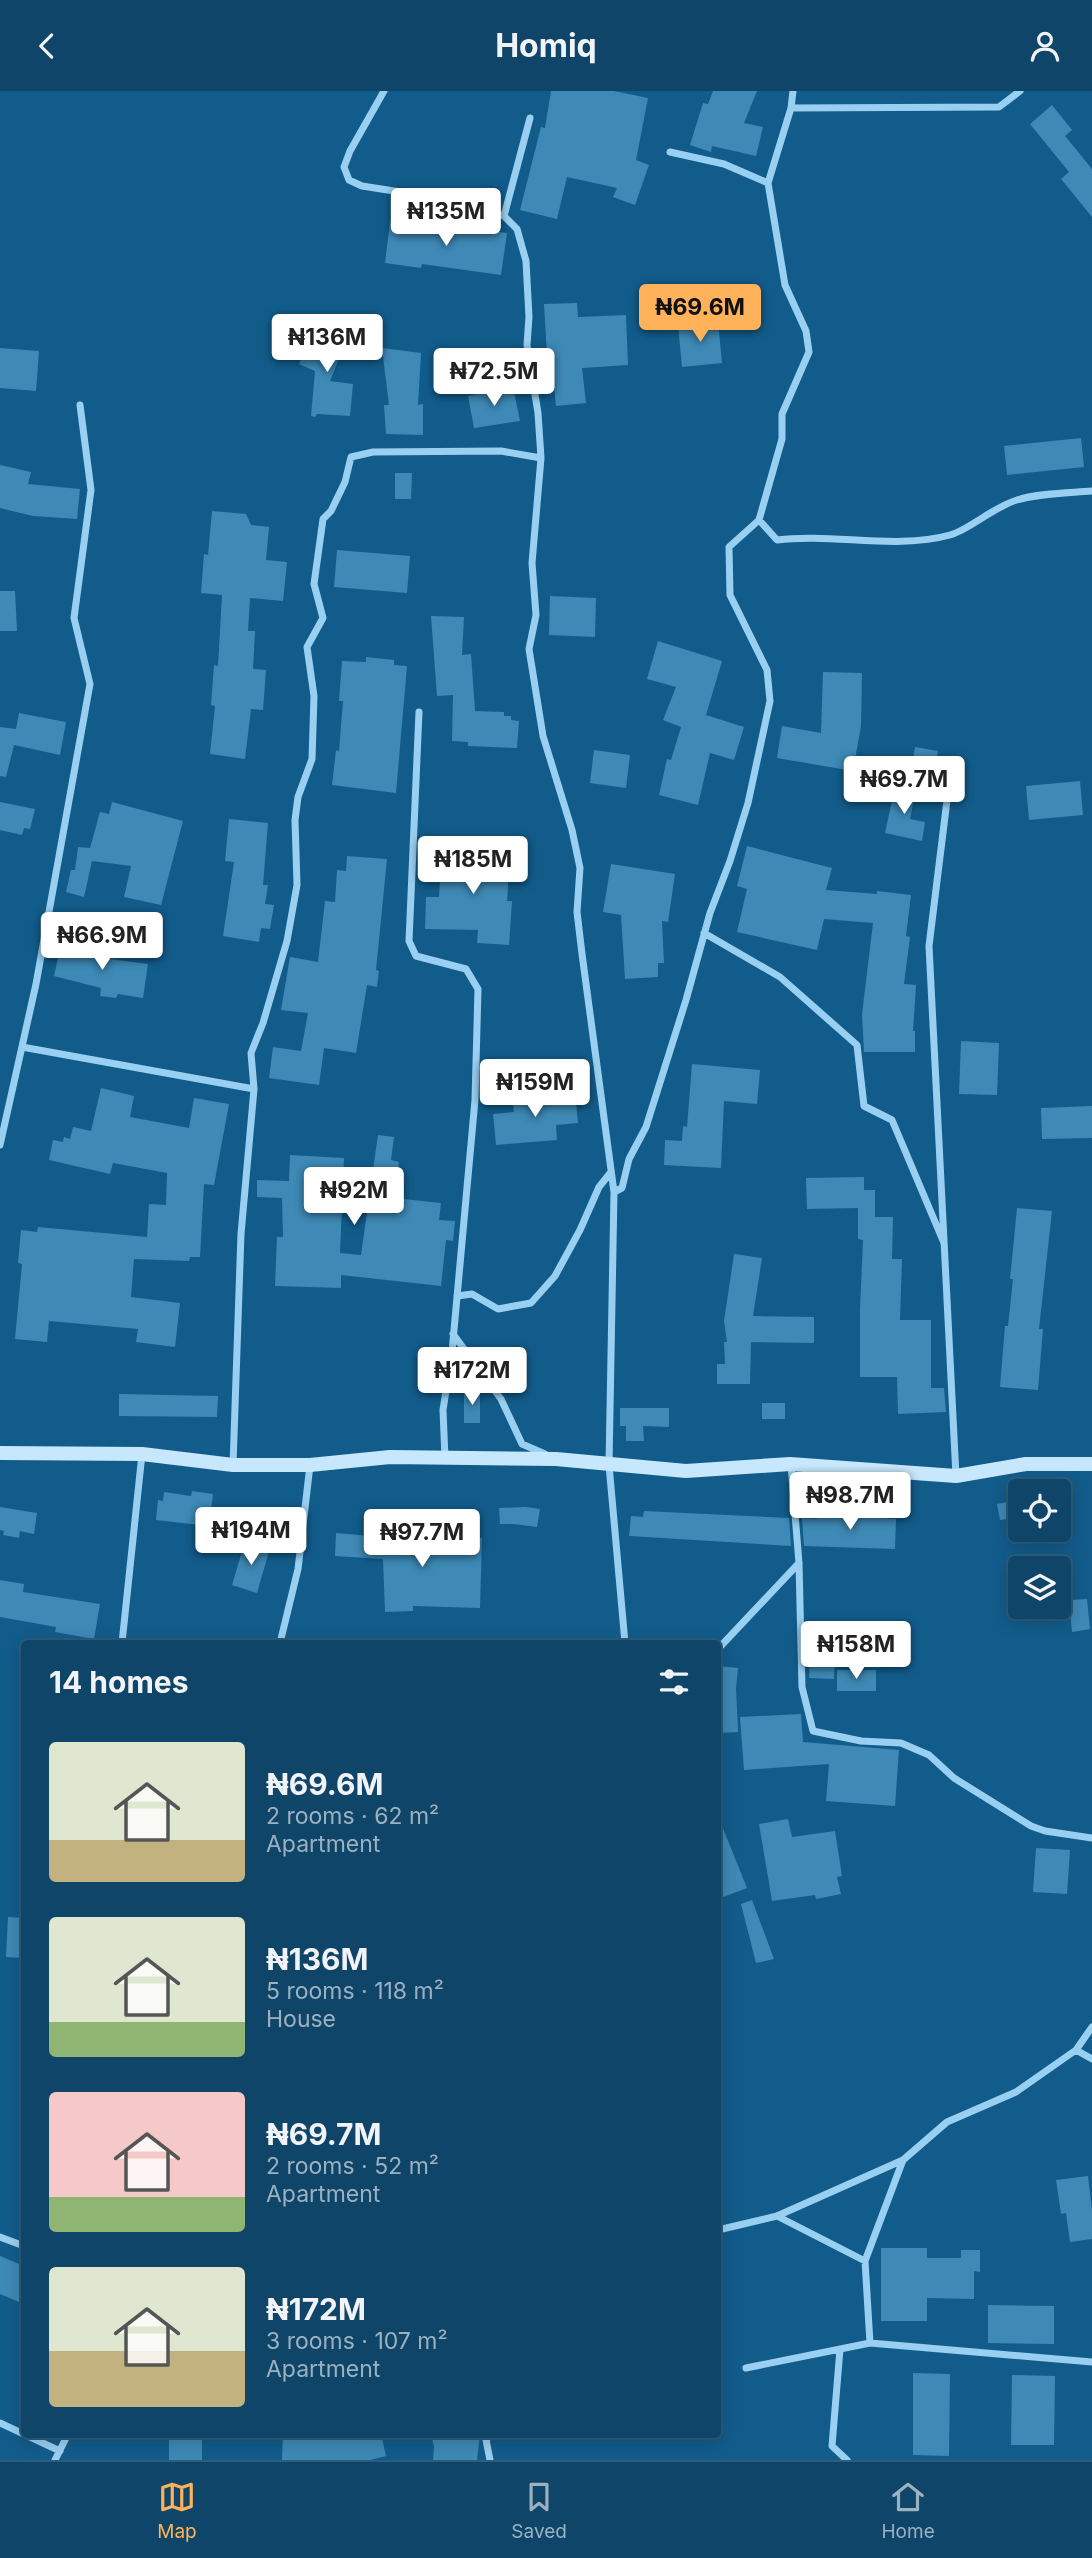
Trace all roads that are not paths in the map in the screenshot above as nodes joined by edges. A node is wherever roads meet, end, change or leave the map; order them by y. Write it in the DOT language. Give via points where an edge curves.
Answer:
graph roads {
  1 [pos="384,91"];
  2 [pos="793,91"];
  3 [pos="1020,91"];
  4 [pos="791,108"];
  5 [pos="530,118"];
  6 [pos="670,152"];
  7 [pos="768,183"];
  8 [pos="504,216"];
  9 [pos="80,405"];
  10 [pos="541,458"];
  11 [pos="1092,491"];
  12 [pos="759,520"];
  13 [pos="419,712"];
  14 [pos="949,784"];
  15 [pos="704,933"];
  16 [pos="22,1047"];
  17 [pos="254,1089"];
  18 [pos="0,1145"];
  19 [pos="611,1172"];
  20 [pos="614,1192"];
  21 [pos="947,1250"];
  22 [pos="457,1296"];
  23 [pos="452,1334"];
  24 [pos="0,1453"];
  25 [pos="142,1454"];
  26 [pos="445,1459"];
  27 [pos="556,1459"];
  28 [pos="790,1464"];
  29 [pos="1092,1464"];
  30 [pos="233,1465"];
  31 [pos="310,1465"];
  32 [pos="608,1465"];
  33 [pos="957,1476"];
  34 [pos="799,1563"];
  35 [pos="122,1640"];
  36 [pos="281,1640"];
  37 [pos="625,1640"];
  38 [pos="721,1646"];
  39 [pos="1092,1838"];
  40 [pos="1092,2027"];
  41 [pos="1076,2050"];
  42 [pos="1092,2059"];
  43 [pos="903,2160"];
  44 [pos="777,2215"];
  45 [pos="721,2229"];
  46 [pos="0,2237"];
  47 [pos="21,2245"];
  48 [pos="865,2261"];
  49 [pos="870,2343"];
  50 [pos="840,2349"];
  51 [pos="1092,2363"];
  52 [pos="746,2368"];
  53 [pos="0,2423"];
  54 [pos="21,2433"];
  55 [pos="32,2438"];
  56 [pos="66,2438"];
  57 [pos="487,2438"];
  58 [pos="60,2451"];
  59 [pos="55,2460"];
  60 [pos="490,2460"];
  61 [pos="847,2460"];
  1 -- 8 [label="street" via="350,151 344,167 349,180"];
  2 -- 4 [label="street"];
  3 -- 4 [label="street" via="999,107"];
  4 -- 7 [label="street"];
  5 -- 8 [label="street"];
  6 -- 7 [label="street" via="724,164"];
  7 -- 12 [label="street" via="785,285 806,331 809,352 782,414 782,439"];
  8 -- 10 [label="street" via="517,229 526,261 527,345"];
  9 -- 16 [label="street" via="91,490 74,618 90,684"];
  10 -- 17 [label="street" via="501,451 373,452 351,457 345,482 323,519 314,584 323,618 307,647 314,696 312,759 298,797 296,885 287,941 251,1052"];
  10 -- 19 [label="street" via="532,563 536,615 529,649 542,736 580,868 579,926"];
  11 -- 12 [label="street" via="1018,499 951,535 892,542 806,537 777,540"];
  12 -- 15 [label="street" via="729,547 730,594 767,670 769,701 748,803"];
  13 -- 22 [label="street" via="409,941 416,955 466,969 478,989 475,1100"];
  14 -- 21 [label="street" via="929,946"];
  15 -- 20 [label="street" via="646,1127 629,1159 622,1188"];
  15 -- 21 [label="street" via="780,977 857,1045 864,1105 892,1120"];
  16 -- 17 [label="street"];
  16 -- 18 [label="street"];
  17 -- 30 [label="street" via="241,1234"];
  19 -- 20 [label="street"];
  19 -- 22 [label="street" via="555,1276 531,1303 498,1309 472,1294"];
  20 -- 32 [label="street"];
  21 -- 33 [label="street"];
  22 -- 23 [label="street"];
  23 -- 26 [label="street" via="443,1410"];
  23 -- 27 [label="street" via="502,1399 522,1444"];
  24 -- 25 [label="street"];
  25 -- 30 [label="street"];
  25 -- 35 [label="street"];
  26 -- 27 [label="street"];
  26 -- 31 [label="street" via="390,1457"];
  27 -- 32 [label="street"];
  28 -- 32 [label="street" via="686,1471"];
  28 -- 33 [label="street"];
  28 -- 34 [label="street"];
  29 -- 33 [label="street" via="1026,1464"];
  30 -- 31 [label="street"];
  31 -- 36 [label="street" via="298,1569"];
  32 -- 37 [label="street"];
  34 -- 38 [label="street"];
  34 -- 39 [label="street" via="802,1687 813,1731 901,1743 929,1755 954,1778 1031,1826"];
  40 -- 41 [label="street"];
  41 -- 42 [label="street"];
  41 -- 43 [label="street" via="1016,2092 947,2122"];
  43 -- 44 [label="street"];
  43 -- 48 [label="street"];
  44 -- 45 [label="street"];
  44 -- 48 [label="street"];
  46 -- 47 [label="street"];
  48 -- 49 [label="street"];
  49 -- 50 [label="street"];
  49 -- 51 [label="street"];
  50 -- 52 [label="street"];
  50 -- 61 [label="street" via="832,2446"];
  53 -- 54 [label="street"];
  55 -- 58 [label="street"];
  56 -- 58 [label="street"];
  57 -- 60 [label="street"];
  58 -- 59 [label="street"];
}
